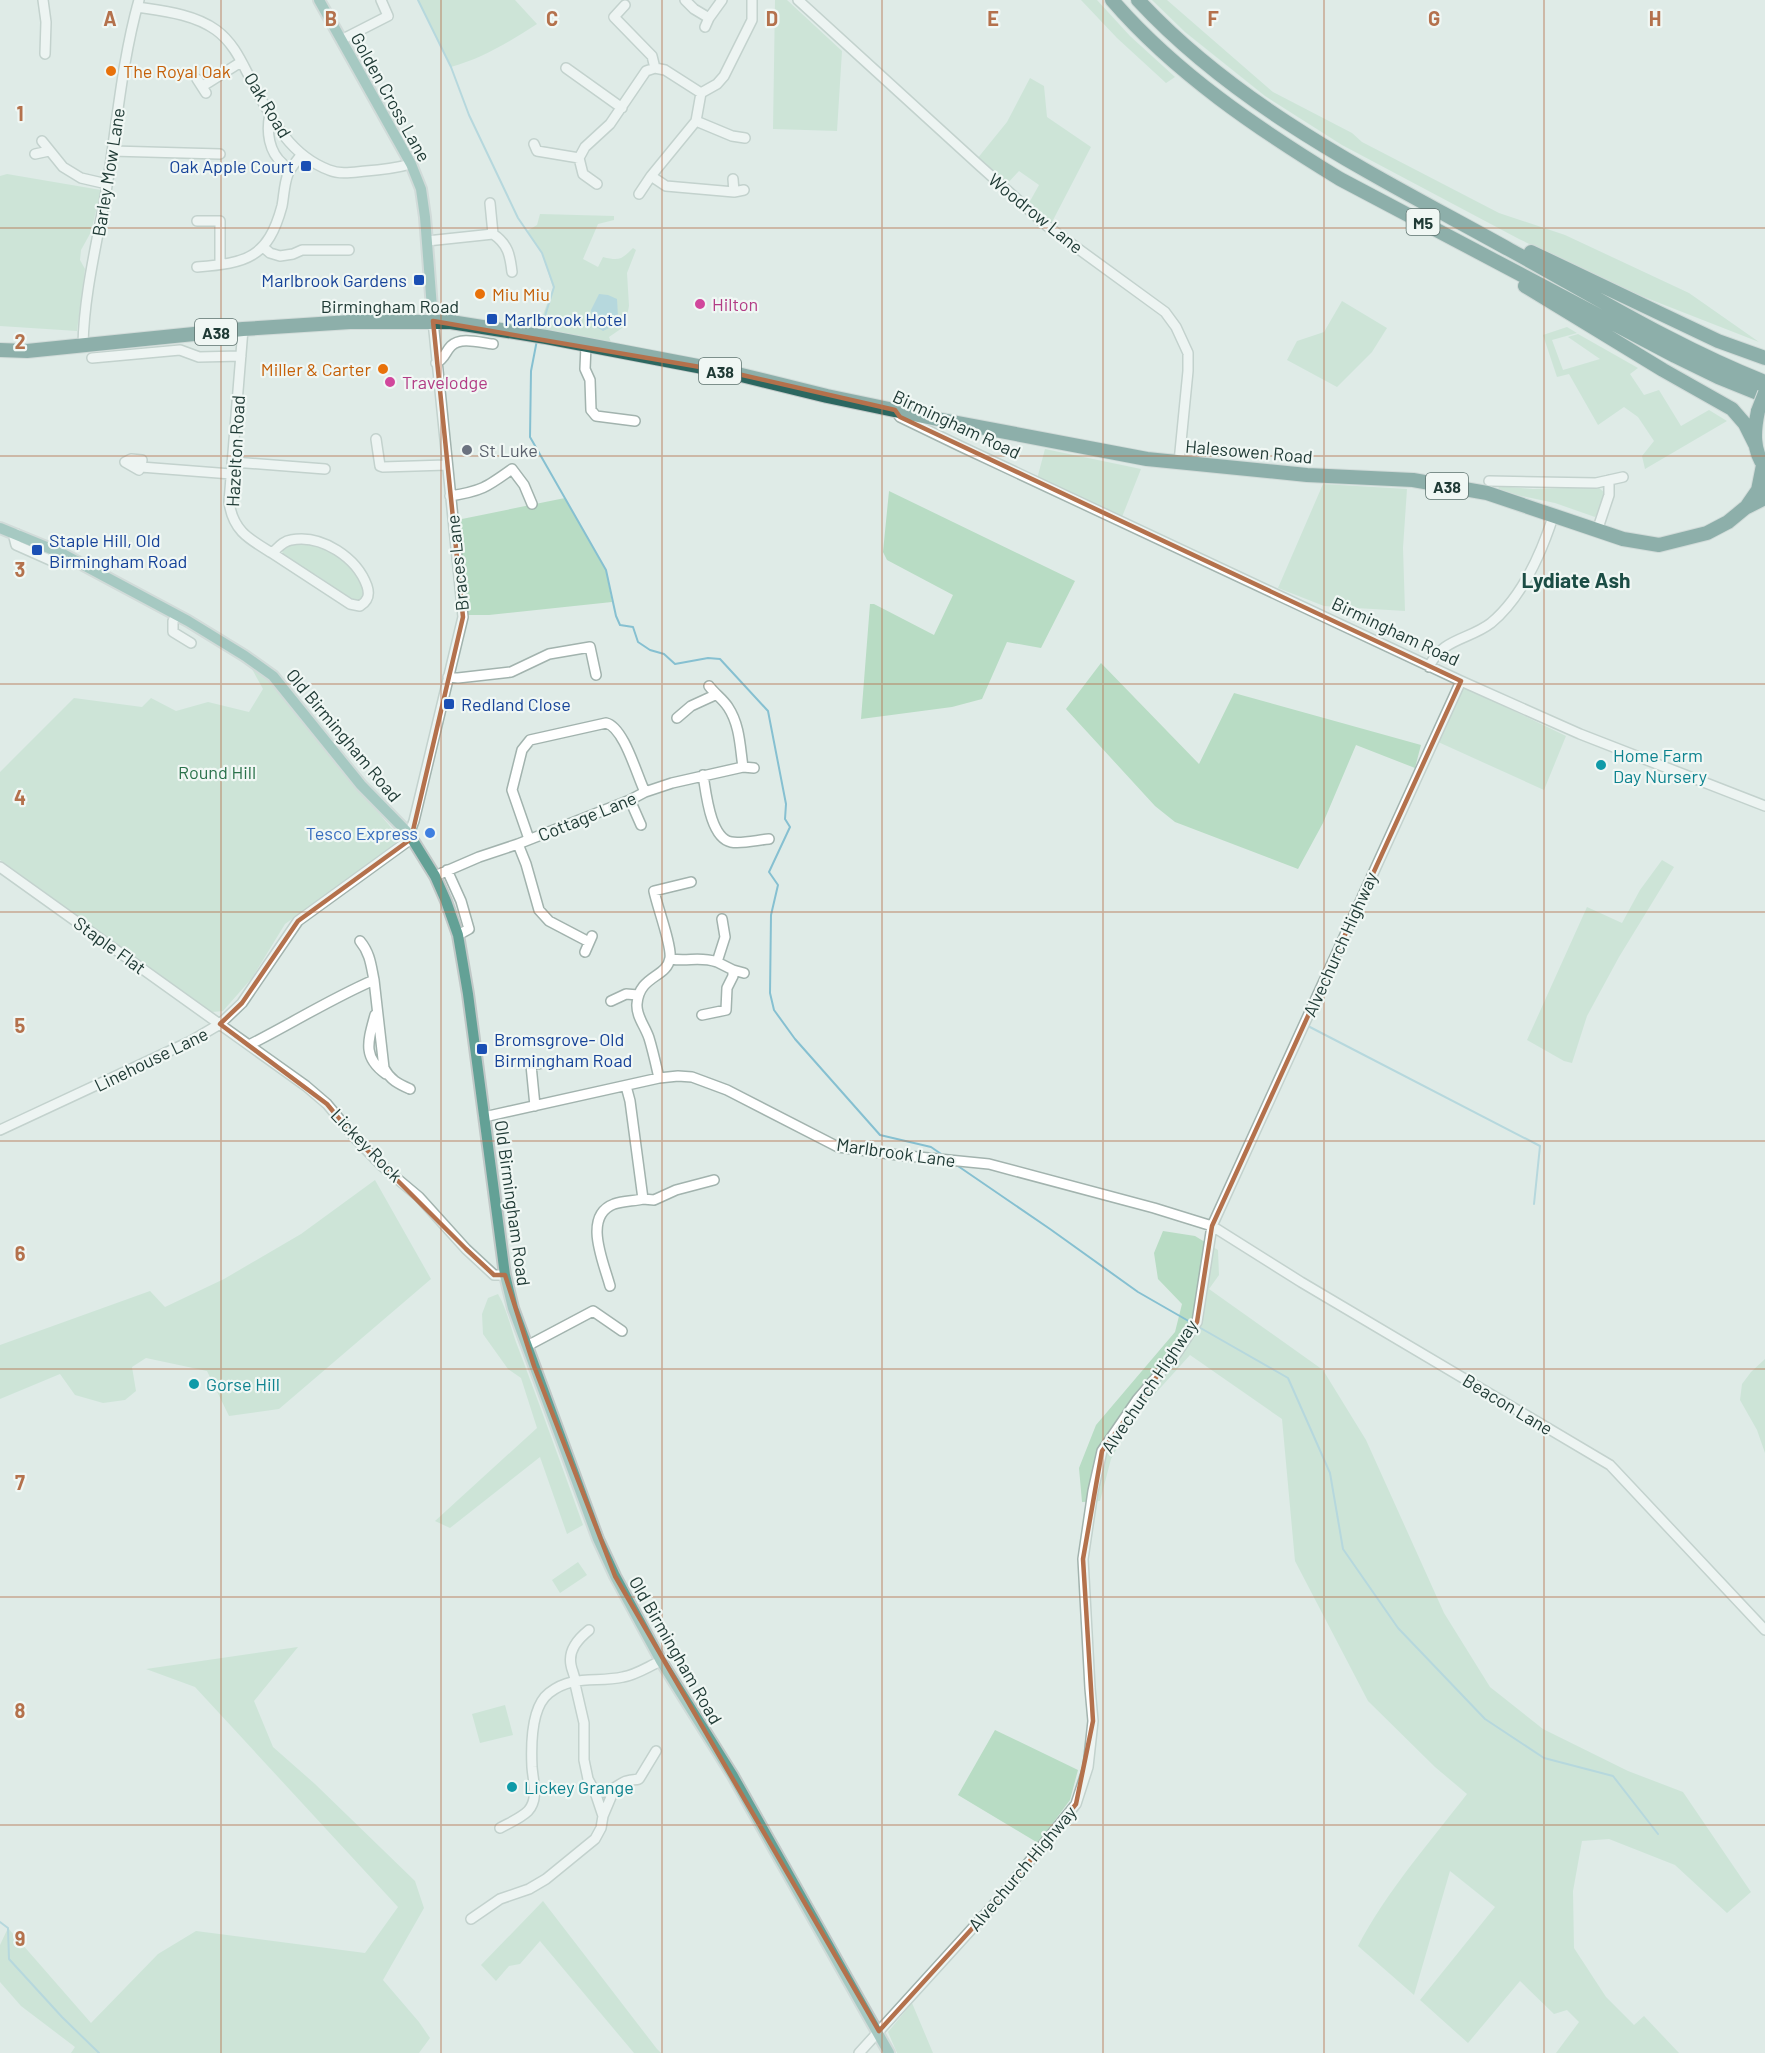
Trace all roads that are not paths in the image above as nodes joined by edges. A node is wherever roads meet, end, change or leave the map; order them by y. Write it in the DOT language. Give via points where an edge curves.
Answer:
graph roads {
  1 [pos="43,0"];
  2 [pos="319,0"];
  3 [pos="381,0"];
  4 [pos="685,0"];
  5 [pos="722,0"];
  6 [pos="752,0"];
  7 [pos="798,0"];
  8 [pos="1112,0"];
  9 [pos="1138,0"];
  10 [pos="138,3"];
  11 [pos="625,5"];
  12 [pos="341,40"];
  13 [pos="45,54"];
  14 [pos="241,62"];
  15 [pos="566,68"];
  16 [pos="656,68"];
  17 [pos="202,86"];
  18 [pos="701,93"];
  19 [pos="622,108"];
  20 [pos="270,114"];
  21 [pos="696,121"];
  22 [pos="745,138"];
  23 [pos="42,141"];
  24 [pos="284,150"];
  25 [pos="49,151"];
  26 [pos="112,151"];
  27 [pos="535,151"];
  28 [pos="35,154"];
  29 [pos="220,154"];
  30 [pos="301,155"];
  31 [pos="275,157"];
  32 [pos="579,158"];
  33 [pos="283,164"];
  34 [pos="411,164"];
  35 [pos="651,176"];
  36 [pos="1372,176"];
  37 [pos="733,179"];
  38 [pos="590,182"];
  39 [pos="107,184"];
  40 [pos="744,190"];
  41 [pos="734,192"];
  42 [pos="639,194"];
  43 [pos="490,203"];
  44 [pos="1409,214"];
  45 [pos="197,221"];
  46 [pos="493,234"];
  47 [pos="427,241"];
  48 [pos="263,247"];
  49 [pos="349,250"];
  50 [pos="331,251"];
  51 [pos="331,263"];
  52 [pos="220,264"];
  53 [pos="197,267"];
  54 [pos="512,272"];
  55 [pos="433,321"];
  56 [pos="243,329"];
  57 [pos="493,344"];
  58 [pos="83,345"];
  59 [pos="586,345"];
  60 [pos="0,350"];
  61 [pos="241,356"];
  62 [pos="92,357"];
  63 [pos="1765,358"];
  64 [pos="436,363"];
  65 [pos="1765,382"];
  66 [pos="1765,394"];
  67 [pos="895,410"];
  68 [pos="635,422"];
  69 [pos="376,439"];
  70 [pos="1755,444"];
  71 [pos="520,460"];
  72 [pos="232,462"];
  73 [pos="1179,462"];
  74 [pos="447,465"];
  75 [pos="141,466"];
  76 [pos="1764,466"];
  77 [pos="324,469"];
  78 [pos="512,469"];
  79 [pos="231,474"];
  80 [pos="1623,477"];
  81 [pos="1609,480"];
  82 [pos="1489,482"];
  83 [pos="450,496"];
  84 [pos="1765,498"];
  85 [pos="532,504"];
  86 [pos="1746,508"];
  87 [pos="1553,517"];
  88 [pos="0,528"];
  89 [pos="1597,531"];
  90 [pos="272,553"];
  91 [pos="177,615"];
  92 [pos="191,643"];
  93 [pos="1429,667"];
  94 [pos="596,675"];
  95 [pos="448,677"];
  96 [pos="1461,681"];
  97 [pos="709,686"];
  98 [pos="715,695"];
  99 [pos="677,718"];
  100 [pos="743,767"];
  101 [pos="754,768"];
  102 [pos="703,775"];
  103 [pos="645,792"];
  104 [pos="630,800"];
  105 [pos="1765,806"];
  106 [pos="641,825"];
  107 [pos="410,837"];
  108 [pos="529,839"];
  109 [pos="769,839"];
  110 [pos="518,844"];
  111 [pos="0,867"];
  112 [pos="447,870"];
  113 [pos="435,876"];
  114 [pos="685,881"];
  115 [pos="722,919"];
  116 [pos="458,935"];
  117 [pos="360,941"];
  118 [pos="585,952"];
  119 [pos="670,959"];
  120 [pos="717,962"];
  121 [pos="733,970"];
  122 [pos="744,973"];
  123 [pos="374,980"];
  124 [pos="638,995"];
  125 [pos="611,1001"];
  126 [pos="702,1015"];
  127 [pos="220,1024"];
  128 [pos="249,1045"];
  129 [pos="542,1063"];
  130 [pos="659,1078"];
  131 [pos="626,1086"];
  132 [pos="410,1089"];
  133 [pos="535,1106"];
  134 [pos="484,1117"];
  135 [pos="0,1130"];
  136 [pos="714,1180"];
  137 [pos="643,1199"];
  138 [pos="1212,1226"];
  139 [pos="505,1275"];
  140 [pos="610,1286"];
  141 [pos="622,1331"];
  142 [pos="527,1346"];
  143 [pos="589,1630"];
  144 [pos="1765,1630"];
  145 [pos="661,1661"];
  146 [pos="576,1680"];
  147 [pos="656,1750"];
  148 [pos="649,1761"];
  149 [pos="658,1768"];
  150 [pos="614,1790"];
  151 [pos="595,1792"];
  152 [pos="603,1816"];
  153 [pos="500,1828"];
  154 [pos="471,1919"];
  155 [pos="879,2031"];
  156 [pos="860,2053"];
  157 [pos="889,2053"];
  1 -- 13 [label="street"];
  2 -- 12 [label="main road, Golden Cross Lane"];
  3 -- 12 [label="street" via="388,16"];
  4 -- 5 [label="street" via="707,22"];
  6 -- 18 [label="street" via="752,20 723,76"];
  7 -- 73 [label="street, Woodrow Lane" via="1047,226 1165,312 1188,353"];
  8 -- 44 [label="highway, M5" via="1164,53 1253,124 1340,179"];
  9 -- 36 [label="highway, M5" via="1191,52 1228,81"];
  10 -- 14 [label="street, Oak Road" via="203,22 230,43"];
  10 -- 26 [label="street, Barley Mow Lane"];
  11 -- 16 [label="street" via="612,21 652,56"];
  12 -- 34 [label="main road, Golden Cross Lane"];
  14 -- 17 [label="street"];
  14 -- 20 [label="street, Oak Road"];
  15 -- 19 [label="street"];
  16 -- 18 [label="street"];
  16 -- 19 [label="street" via="646,71"];
  18 -- 21 [label="street"];
  19 -- 32 [label="street"];
  20 -- 30 [label="street, Oak Road"];
  20 -- 31 [label="street" via="267,127"];
  21 -- 22 [label="street" via="732,140"];
  21 -- 35 [label="street"];
  23 -- 25 [label="street"];
  24 -- 31 [label="street"];
  25 -- 28 [label="street"];
  25 -- 39 [label="street" via="81,178"];
  26 -- 29 [label="street"];
  26 -- 39 [label="street, Barley Mow Lane"];
  27 -- 32 [label="street"];
  30 -- 34 [label="street, Oak Road" via="330,171 345,173"];
  30 -- 48 [label="street" via="287,176 276,226"];
  31 -- 33 [label="street"];
  32 -- 38 [label="street" via="583,174"];
  34 -- 47 [label="main road, Golden Cross Lane" via="421,189"];
  35 -- 41 [label="street" via="666,186"];
  35 -- 42 [label="street"];
  36 -- 63 [label="highway" via="1679,323"];
  36 -- 65 [label="highway, M5" via="1691,349"];
  37 -- 41 [label="street"];
  39 -- 58 [label="street, Barley Mow Lane" via="83,317"];
  40 -- 41 [label="street"];
  43 -- 46 [label="street"];
  44 -- 66 [label="highway, M5" via="1676,356"];
  44 -- 70 [label="highway" via="1732,409"];
  45 -- 52 [label="street" via="220,221"];
  46 -- 47 [label="street"];
  46 -- 54 [label="street" via="510,252"];
  47 -- 55 [label="main road, Golden Cross Lane"];
  48 -- 50 [label="street" via="280,256 302,250"];
  48 -- 52 [label="street" via="252,256"];
  49 -- 50 [label="street"];
  50 -- 51 [label="street"];
  52 -- 53 [label="street"];
  55 -- 56 [label="highway, Birmingham Road / A38"];
  55 -- 59 [label="highway, Birmingham Road / A38"];
  55 -- 64 [label="street, Braces Lane"];
  56 -- 58 [label="highway, Birmingham Road / A38"];
  56 -- 61 [label="street, Hazelton Road"];
  57 -- 64 [label="street, Birmingham Road" via="457,342"];
  58 -- 60 [label="highway, Birmingham Road / A38"];
  59 -- 67 [label="highway, Birmingham Road / A38" via="729,372"];
  59 -- 68 [label="street" via="591,410 596,416"];
  61 -- 62 [label="street" via="199,357 180,350"];
  61 -- 72 [label="street, Hazelton Road"];
  64 -- 74 [label="street, Braces Lane"];
  66 -- 70 [label="highway, bridge" via="1754,427"];
  67 -- 73 [label="highway, Halesowen Road / A38"];
  67 -- 93 [label="street, Birmingham Road" via="900,417"];
  69 -- 74 [label="street" via="382,467"];
  70 -- 76 [label="highway"];
  71 -- 78 [label="street"];
  72 -- 77 [label="street"];
  72 -- 79 [label="street, Hazelton Road"];
  73 -- 87 [label="highway, Halesowen Road / A38" via="1307,475 1413,480 1487,493"];
  74 -- 83 [label="street, Braces Lane"];
  75 -- 79 [label="street"];
  76 -- 86 [label="highway, Halesowen Road / A38" via="1758,490"];
  78 -- 83 [label="street" via="485,488"];
  78 -- 85 [label="street"];
  79 -- 90 [label="street, Hazelton Road" via="230,502 235,522 250,540"];
  80 -- 81 [label="street"];
  81 -- 82 [label="street"];
  81 -- 89 [label="street" via="1610,495"];
  83 -- 95 [label="street, Braces Lane" via="463,617"];
  84 -- 86 [label="highway, Halesowen Road / A38"];
  86 -- 89 [label="highway, Halesowen Road / A38" via="1707,533 1659,545"];
  87 -- 89 [label="highway, Halesowen Road / A38"];
  87 -- 93 [label="street" via="1540,552 1518,592 1491,622 1438,651"];
  88 -- 91 [label="main road, Old Birmingham Road" via="61,553"];
  90 -- 90 [label="street, Hazelton Road" via="291,540 319,542 354,562 369,591 367,599 360,606 350,604"];
  91 -- 92 [label="street" via="173,632"];
  91 -- 107 [label="main road, Old Birmingham Road" via="273,676 361,785"];
  93 -- 96 [label="street, Birmingham Road"];
  94 -- 95 [label="street" via="590,647 549,654 511,672"];
  95 -- 107 [label="street, Braces Lane"];
  96 -- 105 [label="street, Birmingham Road" via="1580,734"];
  96 -- 138 [label="street, Alvechurch Highway"];
  97 -- 98 [label="street"];
  98 -- 99 [label="street" via="691,706"];
  98 -- 100 [label="street" via="728,706 736,723"];
  100 -- 101 [label="street, Cottage Lane"];
  100 -- 102 [label="street, Cottage Lane"];
  102 -- 103 [label="street, Cottage Lane"];
  102 -- 109 [label="street" via="714,826 721,836 731,842"];
  103 -- 104 [label="street, Cottage Lane"];
  103 -- 108 [label="street" via="622,737 610,723 530,740 522,750 512,790"];
  104 -- 106 [label="street"];
  104 -- 108 [label="street, Cottage Lane"];
  107 -- 113 [label="main road, Old Birmingham Road"];
  107 -- 127 [label="street, Linehouse Lane" via="298,921 242,1003"];
  108 -- 110 [label="street, Cottage Lane"];
  110 -- 112 [label="street, Cottage Lane"];
  110 -- 118 [label="street" via="539,910 549,921 590,939"];
  111 -- 127 [label="street, Staple Flat"];
  112 -- 113 [label="street, Cottage Lane"];
  112 -- 116 [label="street" via="469,929"];
  113 -- 116 [label="main road, Old Birmingham Road"];
  114 -- 119 [label="street" via="649,892 670,944"];
  115 -- 120 [label="street" via="725,937"];
  116 -- 134 [label="main road, Old Birmingham Road"];
  117 -- 123 [label="street" via="367,949"];
  119 -- 120 [label="street" via="704,957"];
  119 -- 124 [label="street"];
  120 -- 121 [label="street"];
  121 -- 122 [label="street"];
  121 -- 126 [label="street" via="727,988 730,1010"];
  123 -- 128 [label="street" via="336,996"];
  123 -- 132 [label="street" via="384,1068 388,1076"];
  124 -- 125 [label="street" via="626,994"];
  124 -- 130 [label="street" via="636,1011 648,1035"];
  127 -- 128 [label="street, Lickey Rock"];
  127 -- 135 [label="street, Linehouse Lane"];
  128 -- 139 [label="street, Lickey Rock" via="327,1104 362,1146 418,1197 466,1249 494,1275"];
  129 -- 133 [label="street" via="531,1065"];
  130 -- 131 [label="street, Marlbrook Lane"];
  130 -- 138 [label="street, Marlbrook Lane" via="692,1077 727,1090 838,1147 989,1164"];
  131 -- 133 [label="street, Marlbrook Lane"];
  131 -- 137 [label="street"];
  133 -- 134 [label="street, Marlbrook Lane"];
  134 -- 139 [label="main road, Old Birmingham Road"];
  136 -- 137 [label="street" via="654,1200"];
  137 -- 140 [label="street" via="612,1204 596,1224"];
  138 -- 144 [label="street, Beacon Lane" via="1610,1465"];
  138 -- 155 [label="street, Alvechurch Highway" via="1197,1322 1102,1451 1097,1471 1083,1559 1093,1721 1088,1767 1076,1804 999,1899"];
  139 -- 142 [label="main road, Old Birmingham Road"];
  141 -- 142 [label="street" via="593,1311"];
  142 -- 145 [label="main road, Old Birmingham Road" via="598,1539"];
  143 -- 146 [label="street" via="572,1651 570,1663"];
  145 -- 146 [label="street" via="624,1677"];
  145 -- 155 [label="main road, Old Birmingham Road" via="733,1776"];
  146 -- 151 [label="street" via="584,1723 584,1760"];
  146 -- 153 [label="street" via="549,1693 539,1704 534,1726 532,1802 528,1811"];
  147 -- 148 [label="street"];
  148 -- 149 [label="street"];
  148 -- 150 [label="street" via="639,1779 625,1781"];
  150 -- 151 [label="street"];
  150 -- 152 [label="street"];
  151 -- 152 [label="street"];
  152 -- 154 [label="street" via="595,1839 546,1879 500,1899"];
  155 -- 156 [label="street, Alvechurch Highway"];
  155 -- 157 [label="main road, Old Birmingham Road"];
}
